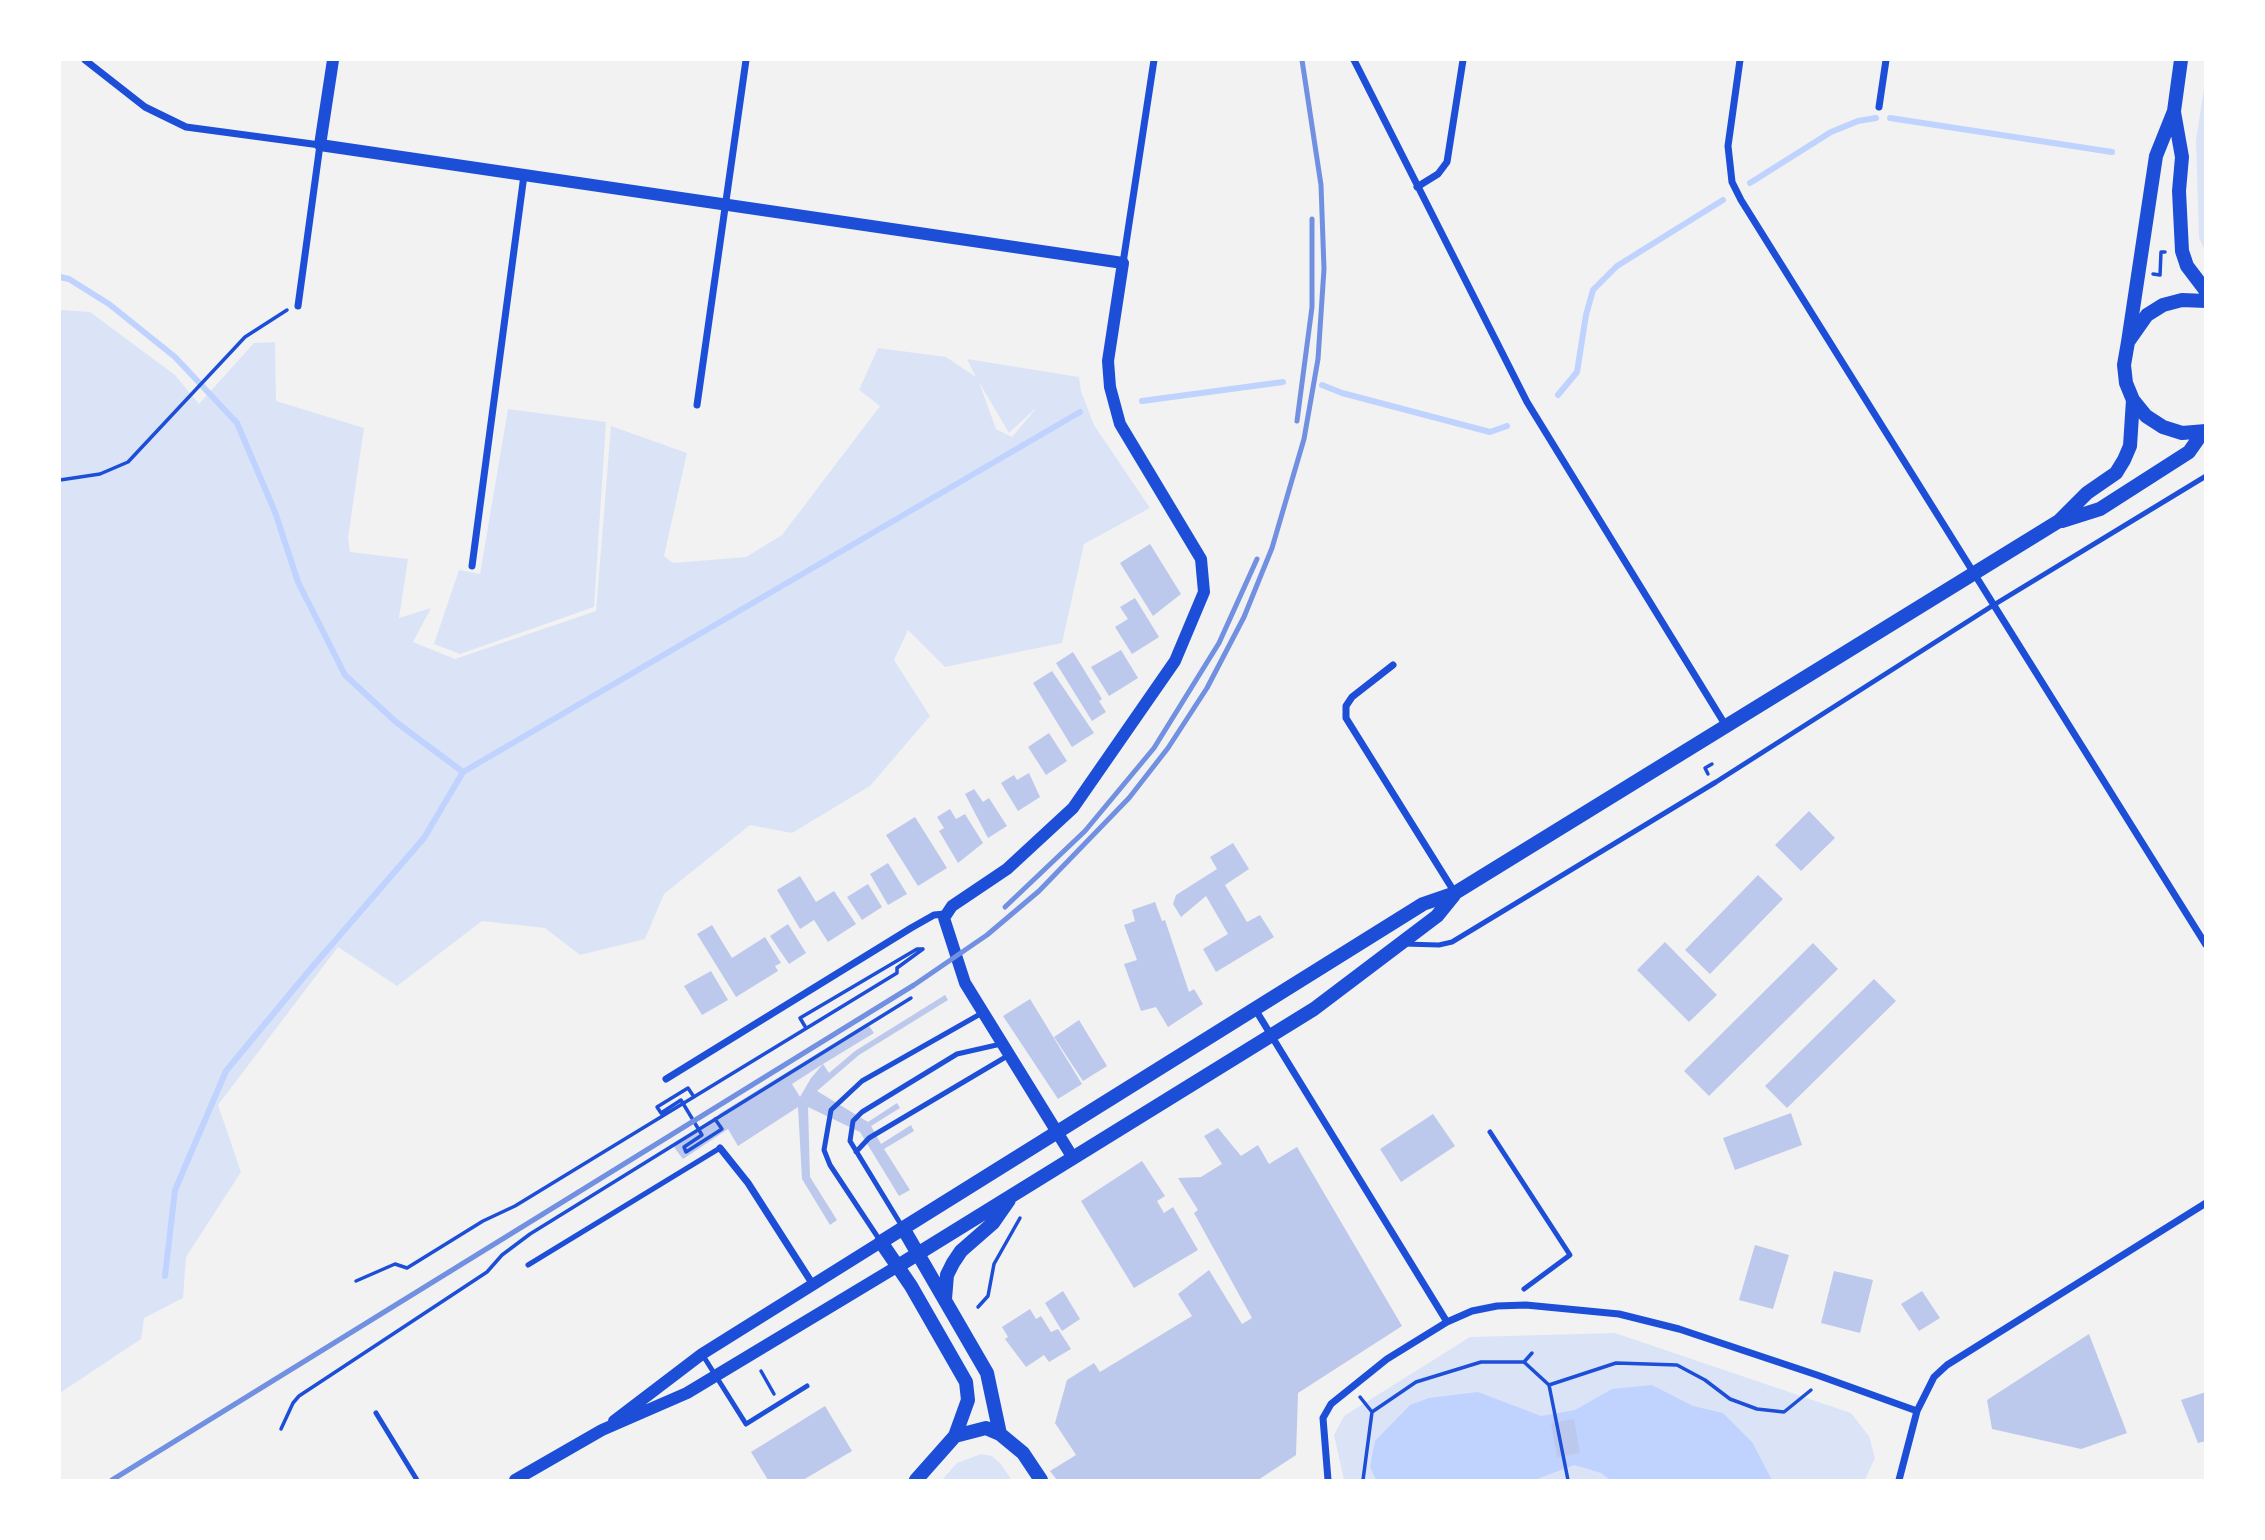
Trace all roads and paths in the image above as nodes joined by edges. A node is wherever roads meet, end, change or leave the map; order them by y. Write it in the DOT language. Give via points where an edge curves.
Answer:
graph roads {
  1 [pos="85,60"];
  2 [pos="333,60"];
  3 [pos="746,60"];
  4 [pos="1154,60"];
  5 [pos="1354,60"];
  6 [pos="1463,60"];
  7 [pos="1740,60"];
  8 [pos="1886,60"];
  9 [pos="2181,60"];
  10 [pos="1879,107"];
  11 [pos="2174,111"];
  12 [pos="320,145"];
  13 [pos="524,175"];
  14 [pos="1417,187"];
  15 [pos="725,204"];
  16 [pos="2167,252"];
  17 [pos="1123,262"];
  18 [pos="2153,274"];
  19 [pos="2206,291"];
  20 [pos="2206,301"];
  21 [pos="298,306"];
  22 [pos="2128,342"];
  23 [pos="2133,400"];
  24 [pos="696,405"];
  25 [pos="2204,431"];
  26 [pos="2206,476"];
  27 [pos="60,480"];
  28 [pos="2059,522"];
  29 [pos="472,566"];
  30 [pos="1972,575"];
  31 [pos="1992,606"];
  32 [pos="1393,666"];
  33 [pos="1726,726"];
  34 [pos="1712,764"];
  35 [pos="1710,776"];
  36 [pos="1455,893"];
  37 [pos="945,914"];
  38 [pos="1399,944"];
  39 [pos="2206,945"];
  40 [pos="911,998"];
  41 [pos="1255,1009"];
  42 [pos="982,1012"];
  43 [pos="806,1028"];
  44 [pos="1272,1036"];
  45 [pos="1006,1050"];
  46 [pos="666,1079"];
  47 [pos="694,1097"];
  48 [pos="715,1119"];
  49 [pos="1490,1132"];
  50 [pos="1057,1133"];
  51 [pos="720,1148"];
  52 [pos="856,1152"];
  53 [pos="1073,1158"];
  54 [pos="1014,1193"];
  55 [pos="2206,1203"];
  56 [pos="1020,1219"];
  57 [pos="903,1228"];
  58 [pos="881,1242"];
  59 [pos="919,1253"];
  60 [pos="528,1265"];
  61 [pos="898,1266"];
  62 [pos="356,1281"];
  63 [pos="811,1283"];
  64 [pos="1524,1289"];
  65 [pos="945,1299"];
  66 [pos="978,1307"];
  67 [pos="1447,1322"];
  68 [pos="1532,1353"];
  69 [pos="702,1354"];
  70 [pos="1524,1362"];
  71 [pos="761,1371"];
  72 [pos="716,1376"];
  73 [pos="1549,1385"];
  74 [pos="807,1386"];
  75 [pos="1811,1390"];
  76 [pos="1358,1394"];
  77 [pos="779,1403"];
  78 [pos="1917,1411"];
  79 [pos="1372,1412"];
  80 [pos="376,1413"];
  81 [pos="281,1429"];
  82 [pos="602,1430"];
  83 [pos="1000,1433"];
  84 [pos="954,1436"];
  85 [pos="1568,1478"];
  86 [pos="417,1480"];
  87 [pos="515,1480"];
  88 [pos="916,1480"];
  89 [pos="1041,1480"];
  90 [pos="1328,1480"];
  91 [pos="1363,1480"];
  92 [pos="1899,1480"];
  1 -- 12 [label="street" via="145,107 187,127"];
  2 -- 12 [label="street"];
  3 -- 15 [label="street"];
  4 -- 17 [label="street"];
  5 -- 14 [label="street"];
  6 -- 14 [label="street" via="1447,162"];
  7 -- 30 [label="street" via="1728,146 1732,182"];
  8 -- 10 [label="street"];
  9 -- 11 [label="main road"];
  11 -- 19 [label="main road" via="2182,157 2182,251"];
  11 -- 22 [label="main road" via="2156,156"];
  12 -- 13 [label="street"];
  12 -- 21 [label="street"];
  13 -- 15 [label="street"];
  13 -- 29 [label="street"];
  14 -- 33 [label="street" via="1527,402"];
  15 -- 17 [label="street"];
  15 -- 24 [label="street"];
  16 -- 18 [label="path" via="2161,252 2160,275"];
  17 -- 37 [label="street" via="1108,361 1110,387 1120,424 1201,559 1204,592 1175,661 1073,808 1007,869"];
  20 -- 22 [label="main road" via="2163,305 2147,315"];
  21 -- 27 [label="path" via="245,337 128,461 100,474"];
  22 -- 23 [label="main road" via="2126,383"];
  23 -- 25 [label="main road" via="2163,427 2182,433"];
  23 -- 28 [label="main road" via="2130,446 2124,460 2116,473 2087,493"];
  25 -- 28 [label="main road" via="2189,452 2100,509"];
  26 -- 31 [label="lane"];
  28 -- 30 [label="main road"];
  30 -- 31 [label="street"];
  30 -- 33 [label="main road"];
  31 -- 38 [label="lane" via="1721,779 1452,942 1439,946"];
  31 -- 39 [label="street"];
  32 -- 36 [label="street" via="1353,697 1346,706 1346,718"];
  33 -- 36 [label="main road"];
  34 -- 35 [label="path" via="1705,768"];
  36 -- 38 [label="main road" via="1437,916"];
  36 -- 41 [label="main road" via="1423,904"];
  37 -- 42 [label="street" via="959,968"];
  37 -- 46 [label="street" via="911,928"];
  38 -- 44 [label="main road"];
  40 -- 48 [label="path"];
  41 -- 44 [label="street"];
  41 -- 50 [label="main road"];
  42 -- 45 [label="street"];
  42 -- 58 [label="lane" via="862,1081 831,1110 824,1150"];
  43 -- 43 [label="path" via="800,1018 923,949 897,968 897,973"];
  43 -- 47 [label="path"];
  44 -- 53 [label="main road"];
  44 -- 67 [label="street"];
  45 -- 50 [label="street"];
  45 -- 52 [label="lane" via="869,1138"];
  45 -- 52 [label="lane" via="957,1054 862,1112 850,1130"];
  47 -- 48 [label="path" via="688,1088 657,1107 661,1113 681,1100 702,1135 684,1147 687,1152 722,1129"];
  47 -- 62 [label="path" via="407,1268 395,1264"];
  48 -- 81 [label="path" via="530,1234 487,1272 299,1396"];
  49 -- 64 [label="lane" via="1570,1255"];
  50 -- 53 [label="street"];
  50 -- 57 [label="main road"];
  51 -- 60 [label="lane"];
  51 -- 63 [label="street" via="748,1183"];
  52 -- 57 [label="lane"];
  53 -- 54 [label="main road"];
  54 -- 59 [label="main road"];
  54 -- 65 [label="main road" via="993,1223 953,1263"];
  55 -- 78 [label="street" via="1947,1365 1929,1384"];
  56 -- 66 [label="path" via="994,1264 988,1296"];
  57 -- 58 [label="main road"];
  57 -- 59 [label="main road"];
  58 -- 61 [label="main road"];
  58 -- 63 [label="street"];
  59 -- 61 [label="main road"];
  59 -- 65 [label="main road"];
  61 -- 72 [label="street"];
  61 -- 84 [label="main road" via="967,1382 968,1400"];
  63 -- 69 [label="street"];
  65 -- 83 [label="main road" via="987,1373"];
  67 -- 78 [label="street" via="1497,1306 1619,1314 1792,1366"];
  67 -- 90 [label="street" via="1387,1359 1331,1404 1323,1419"];
  68 -- 70 [label="path"];
  69 -- 72 [label="lane"];
  69 -- 82 [label="street"];
  70 -- 73 [label="path"];
  70 -- 79 [label="path" via="1481,1362 1416,1382"];
  71 -- 77 [label="path"];
  72 -- 77 [label="lane" via="746,1424"];
  72 -- 82 [label="street"];
  73 -- 75 [label="path" via="1616,1363 1677,1365 1730,1399 1757,1409 1784,1412"];
  73 -- 85 [label="path"];
  74 -- 77 [label="lane"];
  76 -- 79 [label="path"];
  78 -- 92 [label="street"];
  79 -- 91 [label="path"];
  80 -- 86 [label="lane"];
  82 -- 87 [label="street"];
  83 -- 84 [label="main road" via="986,1428"];
  83 -- 89 [label="main road" via="1023,1453"];
  84 -- 88 [label="main road"];
}
